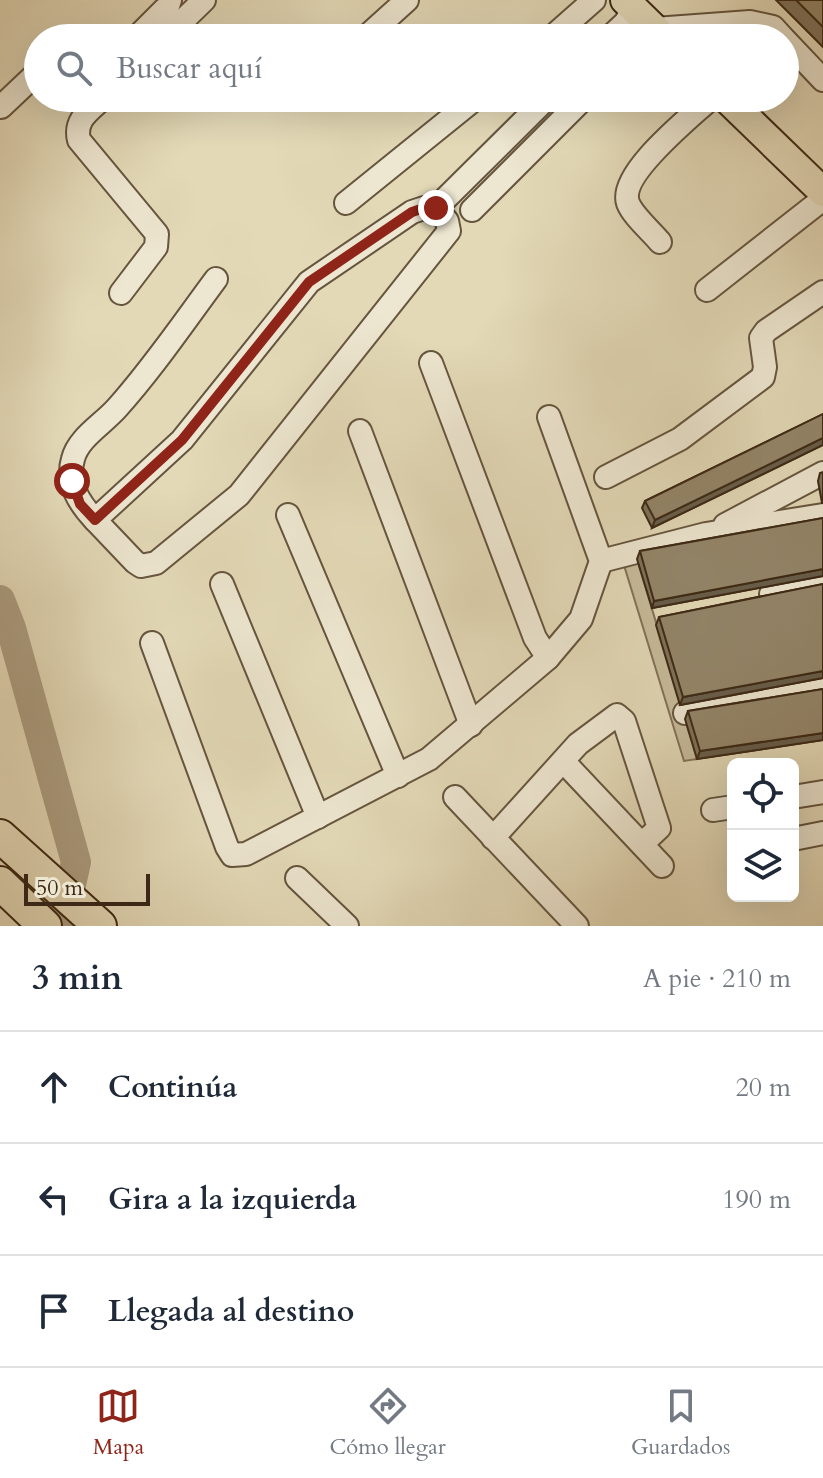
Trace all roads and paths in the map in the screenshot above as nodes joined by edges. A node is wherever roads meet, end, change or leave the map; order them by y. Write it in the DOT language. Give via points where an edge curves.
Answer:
graph roads {
  1 [pos="170,0"];
  2 [pos="204,0"];
  3 [pos="407,0"];
  4 [pos="594,0"];
  5 [pos="629,4"];
  6 [pos="150,24"];
  7 [pos="179,24"];
  8 [pos="380,24"];
  9 [pos="567,24"];
  10 [pos="624,24"];
  11 [pos="645,24"];
  12 [pos="735,24"];
  13 [pos="759,24"];
  14 [pos="799,55"];
  15 [pos="823,80"];
  16 [pos="24,85"];
  17 [pos="1,107"];
  18 [pos="88,112"];
  19 [pos="459,112"];
  20 [pos="533,112"];
  21 [pos="570,112"];
  22 [pos="697,112"];
  23 [pos="740,112"];
  24 [pos="823,192"];
  25 [pos="823,199"];
  26 [pos="346,203"];
  27 [pos="436,208"];
  28 [pos="472,210"];
  29 [pos="660,242"];
  30 [pos="216,279"];
  31 [pos="707,290"];
  32 [pos="823,292"];
  33 [pos="121,293"];
  34 [pos="431,363"];
  35 [pos="549,417"];
  36 [pos="360,431"];
  37 [pos="823,473"];
  38 [pos="606,477"];
  39 [pos="288,515"];
  40 [pos="823,515"];
  41 [pos="95,520"];
  42 [pos="706,534"];
  43 [pos="601,561"];
  44 [pos="823,583"];
  45 [pos="222,584"];
  46 [pos="749,599"];
  47 [pos="152,643"];
  48 [pos="548,658"];
  49 [pos="823,688"];
  50 [pos="685,713"];
  51 [pos="471,725"];
  52 [pos="563,761"];
  53 [pos="398,776"];
  54 [pos="823,792"];
  55 [pos="799,796"];
  56 [pos="455,797"];
  57 [pos="318,817"];
  58 [pos="823,833"];
  59 [pos="0,836"];
  60 [pos="493,838"];
  61 [pos="799,838"];
  62 [pos="642,844"];
  63 [pos="662,866"];
  64 [pos="297,878"];
  65 [pos="0,883"];
  66 [pos="45,926"];
  67 [pos="100,926"];
  68 [pos="347,926"];
  69 [pos="577,926"];
  1 -- 6 [label="street"];
  2 -- 7 [label="street"];
  3 -- 8 [label="street"];
  4 -- 9 [label="street"];
  5 -- 10 [label="street"];
  5 -- 11 [label="main road"];
  12 -- 13 [label="street"];
  14 -- 15 [label="street"];
  16 -- 17 [label="street"];
  18 -- 33 [label="street" via="77,129 79,140 157,234 156,247"];
  19 -- 26 [label="street"];
  20 -- 27 [label="street"];
  21 -- 28 [label="street"];
  22 -- 29 [label="street" via="633,176 627,191 629,204"];
  23 -- 24 [label="main road"];
  25 -- 31 [label="street"];
  27 -- 41 [label="street" via="412,212 309,282 182,440"];
  27 -- 41 [label="street" via="449,231 239,495 149,565 135,562"];
  30 -- 41 [label="street" via="117,409 75,449 75,494"];
  32 -- 38 [label="street" via="761,338 763,377 680,439"];
  34 -- 48 [label="street" via="535,638"];
  35 -- 43 [label="street"];
  36 -- 51 [label="street"];
  37 -- 42 [label="street"];
  39 -- 53 [label="street"];
  40 -- 42 [label="street"];
  42 -- 43 [label="street"];
  43 -- 48 [label="street" via="581,619"];
  44 -- 46 [label="street"];
  45 -- 57 [label="street"];
  47 -- 57 [label="street" via="232,855 246,854"];
  48 -- 51 [label="street"];
  49 -- 50 [label="street"];
  51 -- 53 [label="street"];
  52 -- 60 [label="street"];
  52 -- 62 [label="street"];
  52 -- 62 [label="street" via="617,715 622,718 659,828"];
  53 -- 57 [label="street"];
  54 -- 55 [label="street"];
  56 -- 60 [label="street"];
  58 -- 61 [label="street"];
  59 -- 67 [label="highway"];
  60 -- 69 [label="street"];
  62 -- 63 [label="street"];
  64 -- 68 [label="street"];
  65 -- 66 [label="highway"];
}
